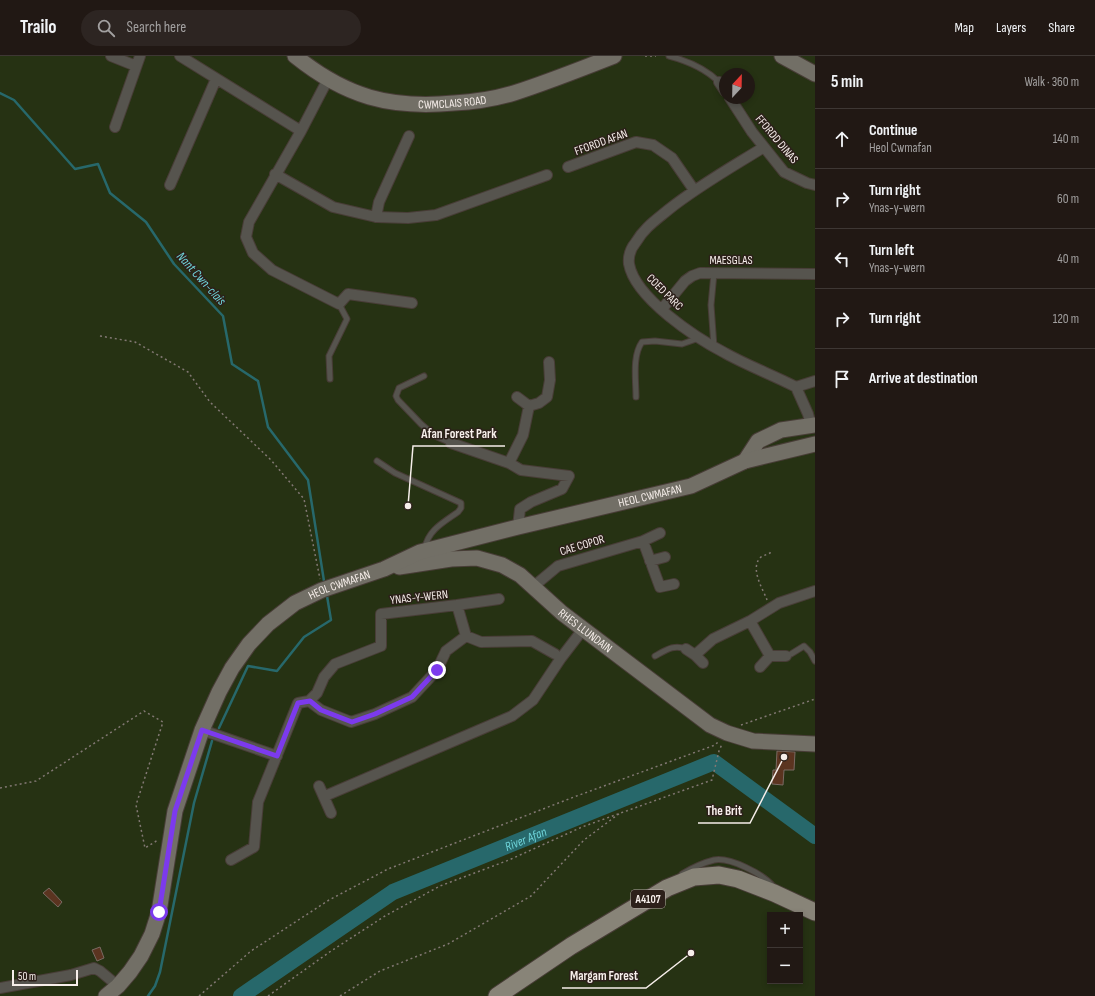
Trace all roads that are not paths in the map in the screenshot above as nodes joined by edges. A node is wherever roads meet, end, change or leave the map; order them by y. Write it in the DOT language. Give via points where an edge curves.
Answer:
graph roads {
  1 [pos="111,56"];
  2 [pos="180,56"];
  3 [pos="296,56"];
  4 [pos="614,56"];
  5 [pos="669,56"];
  6 [pos="782,56"];
  7 [pos="138,61"];
  8 [pos="815,74"];
  9 [pos="216,79"];
  10 [pos="328,79"];
  11 [pos="719,83"];
  12 [pos="734,104"];
  13 [pos="115,127"];
  14 [pos="301,131"];
  15 [pos="409,136"];
  16 [pos="764,147"];
  17 [pos="568,167"];
  18 [pos="275,174"];
  19 [pos="547,175"];
  20 [pos="170,185"];
  21 [pos="815,185"];
  22 [pos="694,190"];
  23 [pos="376,217"];
  24 [pos="714,273"];
  25 [pos="815,274"];
  26 [pos="412,303"];
  27 [pos="339,304"];
  28 [pos="662,310"];
  29 [pos="699,338"];
  30 [pos="714,347"];
  31 [pos="549,362"];
  32 [pos="424,376"];
  33 [pos="330,379"];
  34 [pos="815,381"];
  35 [pos="796,387"];
  36 [pos="516,397"];
  37 [pos="636,397"];
  38 [pos="529,406"];
  39 [pos="813,425"];
  40 [pos="451,443"];
  41 [pos="815,444"];
  42 [pos="377,461"];
  43 [pos="745,461"];
  44 [pos="509,463"];
  45 [pos="518,527"];
  46 [pos="660,533"];
  47 [pos="643,541"];
  48 [pos="424,551"];
  49 [pos="665,557"];
  50 [pos="650,561"];
  51 [pos="384,569"];
  52 [pos="674,584"];
  53 [pos="534,586"];
  54 [pos="815,591"];
  55 [pos="499,599"];
  56 [pos="457,606"];
  57 [pos="750,621"];
  58 [pos="584,628"];
  59 [pos="466,636"];
  60 [pos="686,650"];
  61 [pos="554,654"];
  62 [pos="696,655"];
  63 [pos="656,656"];
  64 [pos="770,656"];
  65 [pos="786,656"];
  66 [pos="815,661"];
  67 [pos="703,663"];
  68 [pos="760,667"];
  69 [pos="310,701"];
  70 [pos="202,730"];
  71 [pos="815,744"];
  72 [pos="277,756"];
  73 [pos="319,786"];
  74 [pos="325,796"];
  75 [pos="331,813"];
  76 [pos="231,860"];
  77 [pos="815,912"];
  78 [pos="118,986"];
  79 [pos="0,988"];
  80 [pos="106,996"];
  81 [pos="497,996"];
  1 -- 7 [label="street"];
  2 -- 9 [label="street"];
  3 -- 10 [label="main road, CWMCLAIS ROAD"];
  4 -- 10 [label="main road, CWMCLAIS ROAD" via="513,93 479,101 430,105 381,101"];
  5 -- 11 [label="lane" via="686,60 703,69"];
  6 -- 8 [label="main road"];
  7 -- 13 [label="street"];
  9 -- 14 [label="street"];
  9 -- 20 [label="street"];
  10 -- 14 [label="street"];
  12 -- 16 [label="street, FFORDD DINAS"];
  14 -- 18 [label="street"];
  15 -- 23 [label="street" via="379,202"];
  16 -- 21 [label="street, FFORDD DINAS" via="784,172"];
  16 -- 22 [label="street, COED PARC"];
  17 -- 22 [label="street, FFORDD AFAN" via="636,142 652,145 672,158"];
  18 -- 23 [label="street" via="333,207"];
  18 -- 27 [label="street" via="249,222 246,237 253,253 272,270"];
  19 -- 23 [label="street" via="436,214 408,218"];
  22 -- 28 [label="street, COED PARC" via="648,226 630,254 629,264 633,277"];
  24 -- 25 [label="street, MAESGLAS"];
  24 -- 28 [label="street, MAESGLAS" via="692,276"];
  24 -- 30 [label="lane" via="711,305"];
  26 -- 27 [label="street" via="348,294"];
  27 -- 33 [label="lane" via="347,319 329,356"];
  28 -- 29 [label="street, COED PARC"];
  29 -- 30 [label="street, COED PARC"];
  29 -- 37 [label="lane" via="682,344 642,342 636,356"];
  30 -- 35 [label="street, COED PARC"];
  31 -- 38 [label="street" via="550,380 547,397"];
  32 -- 40 [label="lane" via="399,388 396,396 435,436"];
  34 -- 35 [label="street"];
  35 -- 39 [label="street"];
  36 -- 38 [label="street"];
  38 -- 44 [label="street" via="523,435"];
  39 -- 43 [label="main road" via="781,430 758,440"];
  40 -- 44 [label="street"];
  41 -- 43 [label="main road, HEOL CWMAFAN"];
  42 -- 48 [label="lane" via="395,474 461,503 458,512 431,532"];
  43 -- 45 [label="main road, HEOL CWMAFAN" via="691,486"];
  44 -- 45 [label="street" via="521,470 569,476 562,489 530,502 520,509"];
  45 -- 48 [label="main road, HEOL CWMAFAN"];
  46 -- 47 [label="street, CAE COPOR"];
  47 -- 50 [label="street"];
  47 -- 53 [label="street, CAE COPOR" via="558,566"];
  48 -- 51 [label="main road, HEOL CWMAFAN"];
  49 -- 50 [label="street"];
  50 -- 52 [label="street" via="660,588"];
  51 -- 53 [label="main road, RHES LLUNDAIN" via="451,559 477,558 502,565"];
  51 -- 70 [label="main road, HEOL CWMAFAN" via="322,590 294,603 268,624 249,644 232,668"];
  53 -- 58 [label="main road, RHES LLUNDAIN"];
  54 -- 57 [label="street" via="779,603"];
  55 -- 56 [label="street"];
  56 -- 59 [label="street, YNAS-Y-WERN"];
  56 -- 69 [label="street, YNAS-Y-WERN" via="381,614 381,646 335,664"];
  57 -- 62 [label="street" via="714,639"];
  57 -- 64 [label="street"];
  58 -- 71 [label="main road, RHES LLUNDAIN" via="710,725 753,741"];
  58 -- 74 [label="street" via="534,700 512,716"];
  59 -- 61 [label="street" via="481,642 532,641"];
  59 -- 69 [label="street" via="446,651 437,670 412,697 375,714 352,722 321,710"];
  60 -- 62 [label="street"];
  60 -- 63 [label="lane" via="680,647 669,648"];
  62 -- 67 [label="street"];
  64 -- 65 [label="street"];
  64 -- 68 [label="street"];
  65 -- 66 [label="lane" via="804,646"];
  69 -- 72 [label="street, YNAS-Y-WERN" via="298,703"];
  70 -- 72 [label="street"];
  70 -- 78 [label="main road, HEOL CWMAFAN" via="175,811 159,912 152,934 141,956"];
  72 -- 76 [label="street, YNAS-Y-WERN" via="258,802 254,847"];
  73 -- 74 [label="street"];
  74 -- 75 [label="street"];
  77 -- 81 [label="main road, A4107" via="738,879 719,874 694,877 667,888 571,946"];
  78 -- 79 [label="street" via="94,968 71,975"];
  78 -- 80 [label="main road, HEOL CWMAFAN"];
}
